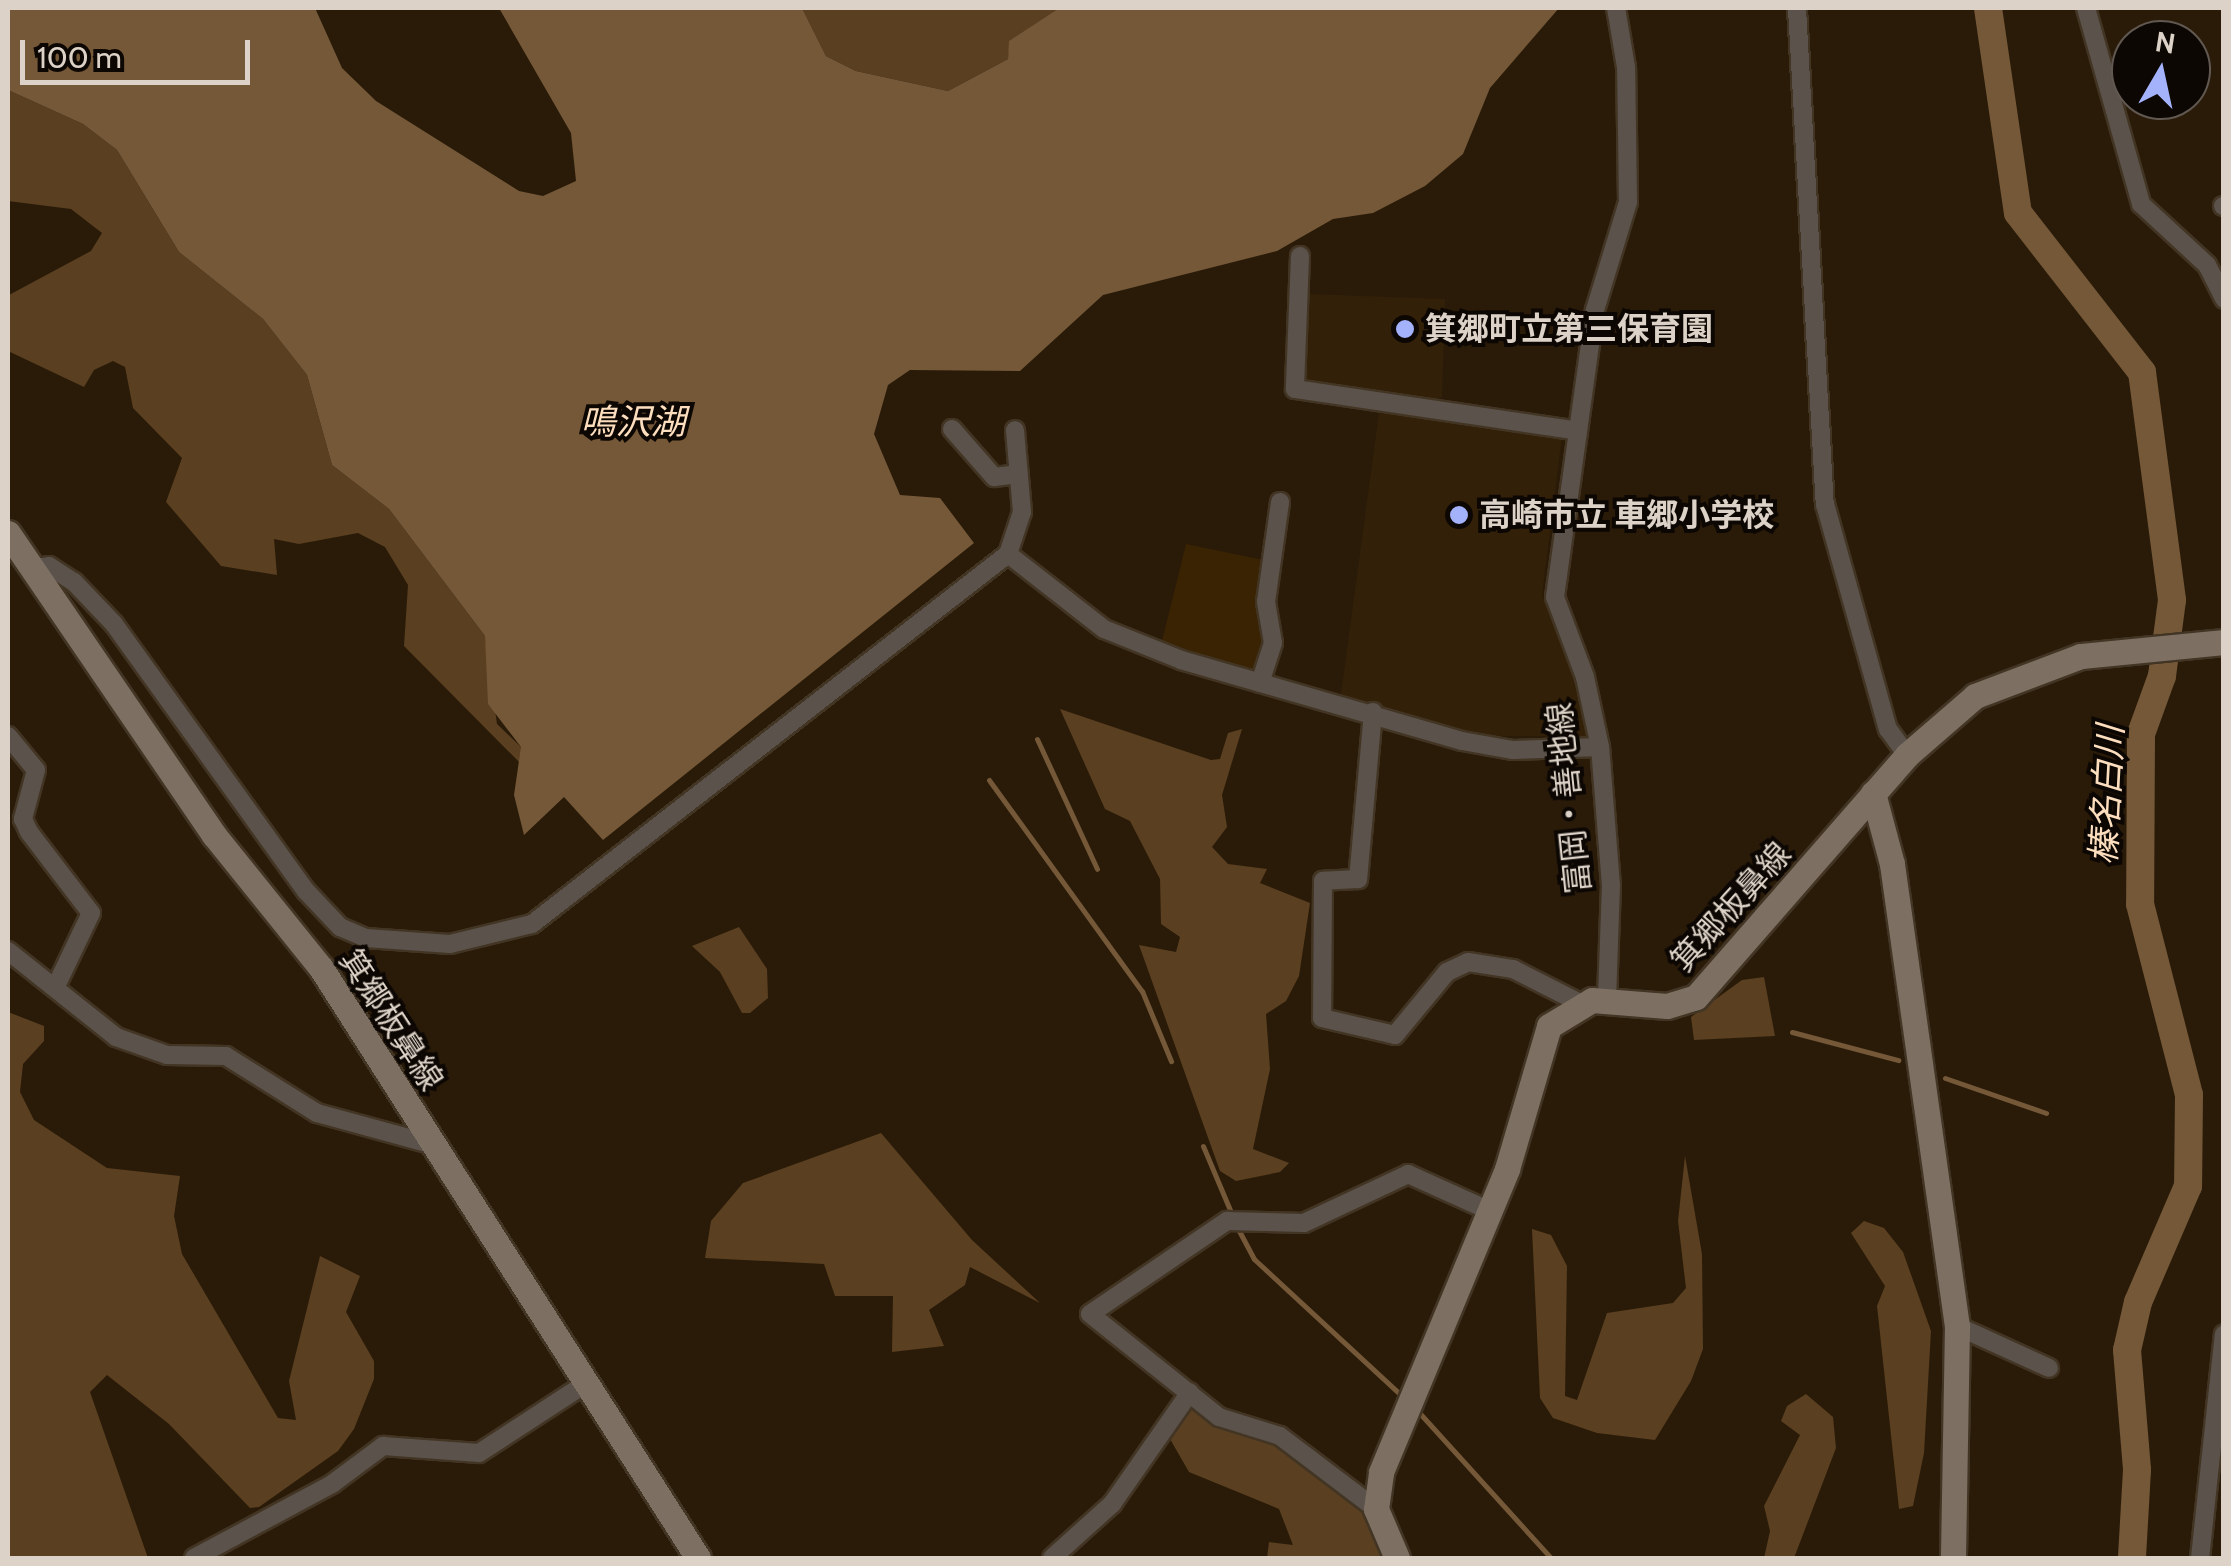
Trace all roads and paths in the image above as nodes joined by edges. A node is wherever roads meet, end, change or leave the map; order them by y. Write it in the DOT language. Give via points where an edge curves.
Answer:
graph roads {
  1 [pos="1616,8"];
  2 [pos="1797,8"];
  3 [pos="2086,8"];
  4 [pos="1300,256"];
  5 [pos="2224,299"];
  6 [pos="952,429"];
  7 [pos="1015,430"];
  8 [pos="1578,432"];
  9 [pos="1020,474"];
  10 [pos="1280,502"];
  11 [pos="8,533"];
  12 [pos="1008,554"];
  13 [pos="35,568"];
  14 [pos="2224,642"];
  15 [pos="1260,682"];
  16 [pos="1373,712"];
  17 [pos="8,736"];
  18 [pos="1600,747"];
  19 [pos="1908,755"];
  20 [pos="1873,793"];
  21 [pos="8,951"];
  22 [pos="57,984"];
  23 [pos="1607,999"];
  24 [pos="1580,1003"];
  25 [pos="434,1145"];
  26 [pos="1490,1211"];
  27 [pos="1957,1326"];
  28 [pos="2224,1334"];
  29 [pos="2050,1368"];
  30 [pos="588,1382"];
  31 [pos="1190,1392"];
  32 [pos="1376,1509"];
  33 [pos="194,1558"];
  34 [pos="698,1558"];
  35 [pos="1052,1558"];
  36 [pos="1397,1558"];
  37 [pos="1953,1558"];
  38 [pos="2200,1558"];
  1 -- 8 [label="street, 富岡・善地線" via="1630,189 1598,293"];
  2 -- 19 [label="street" via="1825,504 1888,730"];
  3 -- 5 [label="street" via="2141,204 2206,265"];
  4 -- 8 [label="street" via="1294,389"];
  6 -- 9 [label="street" via="994,477"];
  7 -- 9 [label="street"];
  8 -- 18 [label="street, 富岡・善地線" via="1555,598 1585,677"];
  9 -- 12 [label="street" via="1022,512"];
  10 -- 15 [label="street" via="1266,602 1272,643"];
  11 -- 13 [label="main road, 箕郷板鼻線"];
  12 -- 13 [label="street" via="546,915 450,944 366,938 332,920 114,624 74,582 50,566"];
  12 -- 15 [label="street" via="1104,629"];
  13 -- 25 [label="main road, 箕郷板鼻線" via="214,836 321,968"];
  14 -- 19 [label="main road, 箕郷板鼻線" via="2106,652 1992,686"];
  15 -- 16 [label="street"];
  16 -- 18 [label="street" via="1513,750"];
  16 -- 24 [label="street" via="1358,880 1323,881 1322,1018 1395,1035 1447,972 1468,962 1513,969"];
  17 -- 22 [label="street" via="36,770 23,820 92,913"];
  18 -- 23 [label="street, 富岡・善地線" via="1611,886"];
  19 -- 20 [label="main road, 箕郷板鼻線"];
  20 -- 23 [label="main road, 箕郷板鼻線" via="1696,997 1667,1006"];
  20 -- 27 [label="main road" via="1892,864"];
  21 -- 22 [label="street"];
  22 -- 25 [label="street" via="116,1037 167,1055 226,1056 317,1113"];
  23 -- 24 [label="main road, 箕郷板鼻線"];
  24 -- 26 [label="main road" via="1541,1036 1522,1128"];
  25 -- 30 [label="main road, 箕郷板鼻線"];
  26 -- 31 [label="street" via="1423,1174 1408,1174 1304,1222 1227,1221 1090,1314"];
  26 -- 32 [label="main road" via="1381,1472"];
  27 -- 29 [label="street"];
  27 -- 37 [label="main road"];
  28 -- 38 [label="street"];
  30 -- 33 [label="street" via="478,1453 383,1446 332,1484"];
  30 -- 34 [label="main road, 箕郷板鼻線"];
  31 -- 32 [label="street" via="1219,1417 1280,1436"];
  31 -- 35 [label="street" via="1112,1504"];
  32 -- 36 [label="main road"];
}
